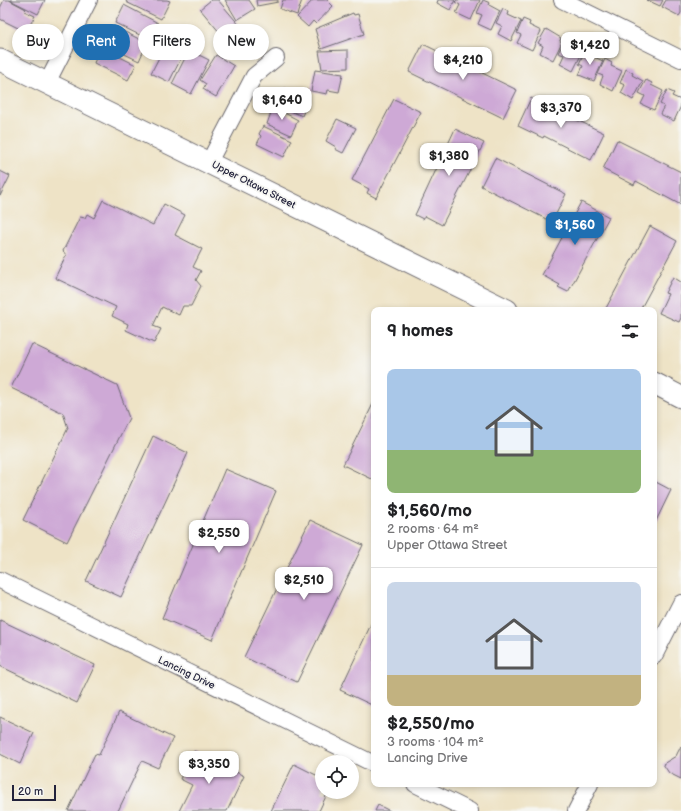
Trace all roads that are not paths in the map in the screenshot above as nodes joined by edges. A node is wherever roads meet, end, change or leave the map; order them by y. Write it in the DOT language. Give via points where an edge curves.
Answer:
graph roads {
  1 [pos="89,0"];
  2 [pos="562,0"];
  3 [pos="276,58"];
  4 [pos="681,59"];
  5 [pos="0,60"];
  6 [pos="47,83"];
  7 [pos="209,162"];
  8 [pos="501,307"];
  9 [pos="657,385"];
  10 [pos="681,397"];
  11 [pos="0,580"];
  12 [pos="681,603"];
  13 [pos="657,650"];
  14 [pos="371,763"];
  15 [pos="421,787"];
  16 [pos="588,787"];
  17 [pos="470,811"];
  18 [pos="576,811"];
  1 -- 6 [label="street"];
  2 -- 4 [label="street"];
  3 -- 7 [label="street" via="254,76"];
  5 -- 6 [label="main road, Upper Ottawa Street"];
  6 -- 7 [label="main road, Upper Ottawa Street"];
  7 -- 8 [label="main road, Upper Ottawa Street"];
  9 -- 10 [label="main road"];
  11 -- 14 [label="street, Lancing Drive"];
  12 -- 13 [label="street"];
  15 -- 17 [label="street"];
  16 -- 18 [label="street"];
}
